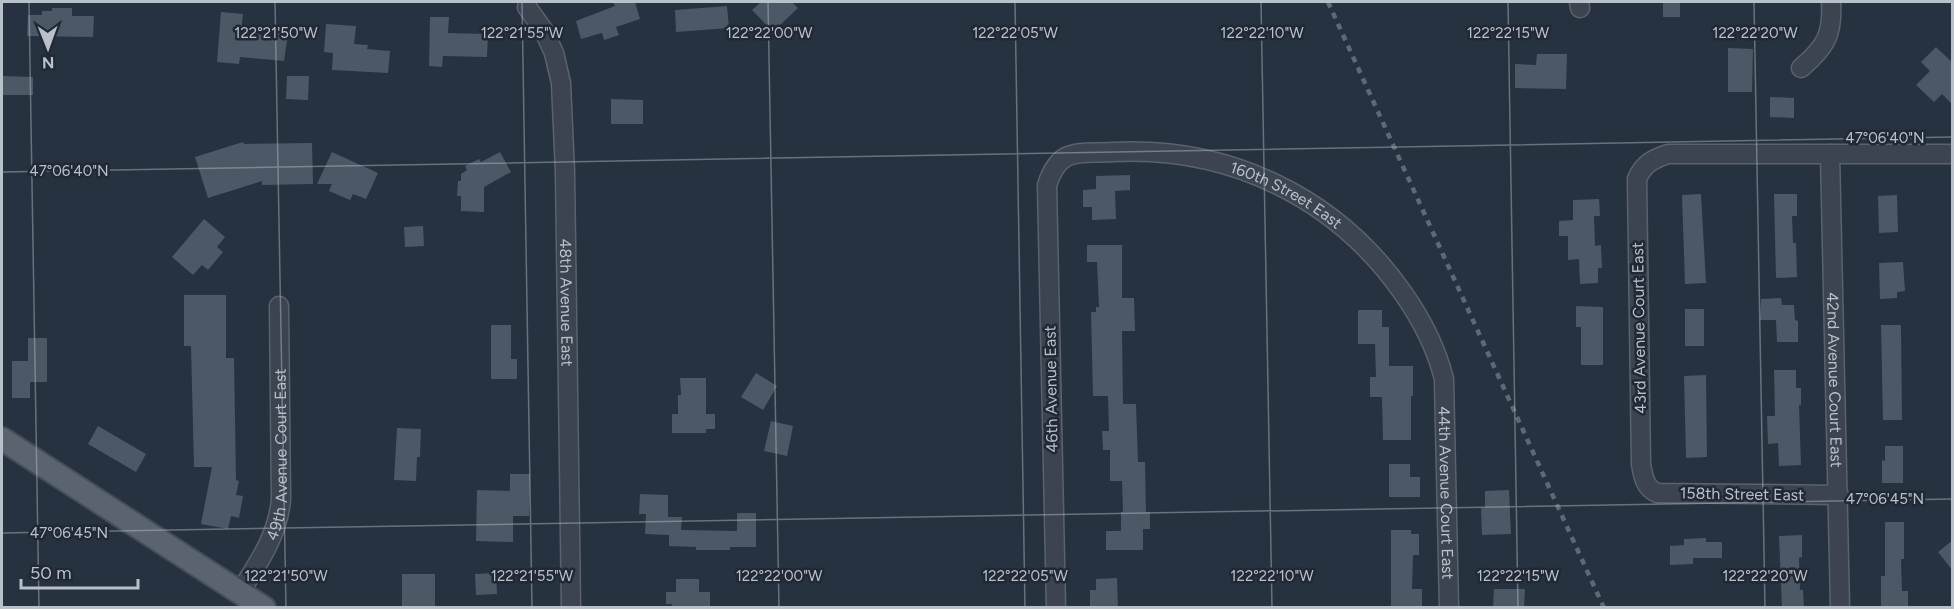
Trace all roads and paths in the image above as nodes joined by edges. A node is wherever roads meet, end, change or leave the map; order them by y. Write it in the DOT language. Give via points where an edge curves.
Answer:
graph roads {
  1 [pos="1831,2"];
  2 [pos="527,3"];
  3 [pos="1801,68"];
  4 [pos="1830,154"];
  5 [pos="1953,154"];
  6 [pos="1053,172"];
  7 [pos="279,306"];
  8 [pos="1444,379"];
  9 [pos="2,439"];
  10 [pos="1648,486"];
  11 [pos="1839,495"];
  12 [pos="240,592"];
  13 [pos="264,608"];
  14 [pos="571,608"];
  15 [pos="1056,608"];
  16 [pos="1449,608"];
  17 [pos="1840,608"];
  1 -- 3 [label="street" via="1830,34"];
  2 -- 14 [label="street, 48th Avenue East" via="554,53 561,83"];
  4 -- 5 [label="street"];
  4 -- 10 [label="street, 43rd Avenue Court East" via="1668,154 1641,169 1637,179 1641,464"];
  4 -- 11 [label="street, 42nd Avenue Court East"];
  6 -- 8 [label="street, 160th Street East" via="1060,159 1070,154 1130,151 1211,160 1286,189 1342,227 1391,276 1428,333"];
  6 -- 15 [label="street, 46th Avenue East" via="1047,185"];
  7 -- 12 [label="street, 49th Avenue Court East" via="279,515 270,544"];
  8 -- 16 [label="street, 44th Avenue Court East"];
  9 -- 12 [label="main road"];
  10 -- 11 [label="street, 158th Street East" via="1657,493"];
  11 -- 17 [label="street, 42nd Avenue Court East"];
  12 -- 13 [label="main road"];
}
